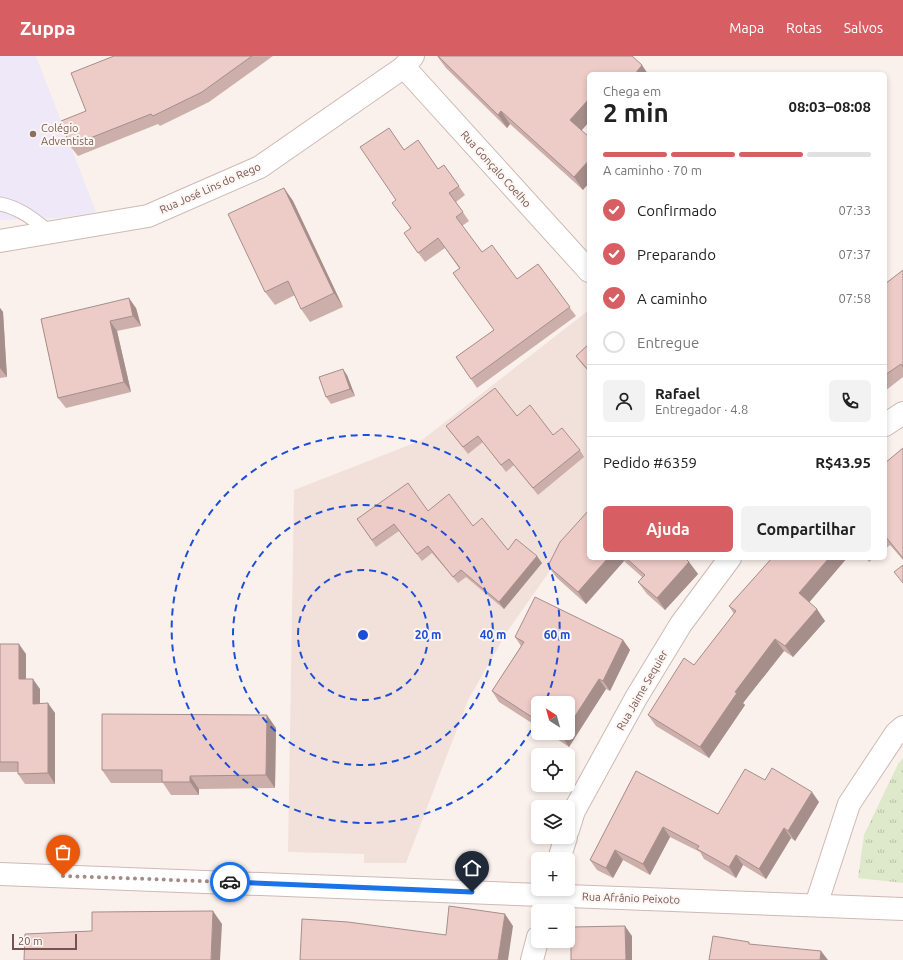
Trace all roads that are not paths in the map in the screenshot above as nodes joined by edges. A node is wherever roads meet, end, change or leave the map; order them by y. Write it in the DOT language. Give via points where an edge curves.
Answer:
graph roads {
  1 [pos="408,61"];
  2 [pos="0,204"];
  3 [pos="51,233"];
  4 [pos="0,241"];
  5 [pos="587,269"];
  6 [pos="903,414"];
  7 [pos="887,425"];
  8 [pos="729,560"];
  9 [pos="903,727"];
  10 [pos="575,809"];
  11 [pos="0,874"];
  12 [pos="548,898"];
  13 [pos="816,905"];
  14 [pos="903,909"];
  15 [pos="535,948"];
  16 [pos="532,960"];
  1 -- 3 [label="street, Rua José Lins do Rego" via="260,167 148,216"];
  1 -- 5 [label="street, Rua Gonçalo Coelho"];
  2 -- 3 [label="lane" via="26,214"];
  3 -- 4 [label="street, Rua José Lins do Rego"];
  6 -- 7 [label="street"];
  8 -- 10 [label="street, Rua Jaime Sequier" via="681,624 636,698"];
  9 -- 13 [label="street" via="849,804"];
  11 -- 12 [label="street, Rua Afrânio Peixoto"];
  12 -- 13 [label="street, Rua Afrânio Peixoto"];
  13 -- 14 [label="street, Rua Afrânio Peixoto"];
  15 -- 16 [label="street"];
}
